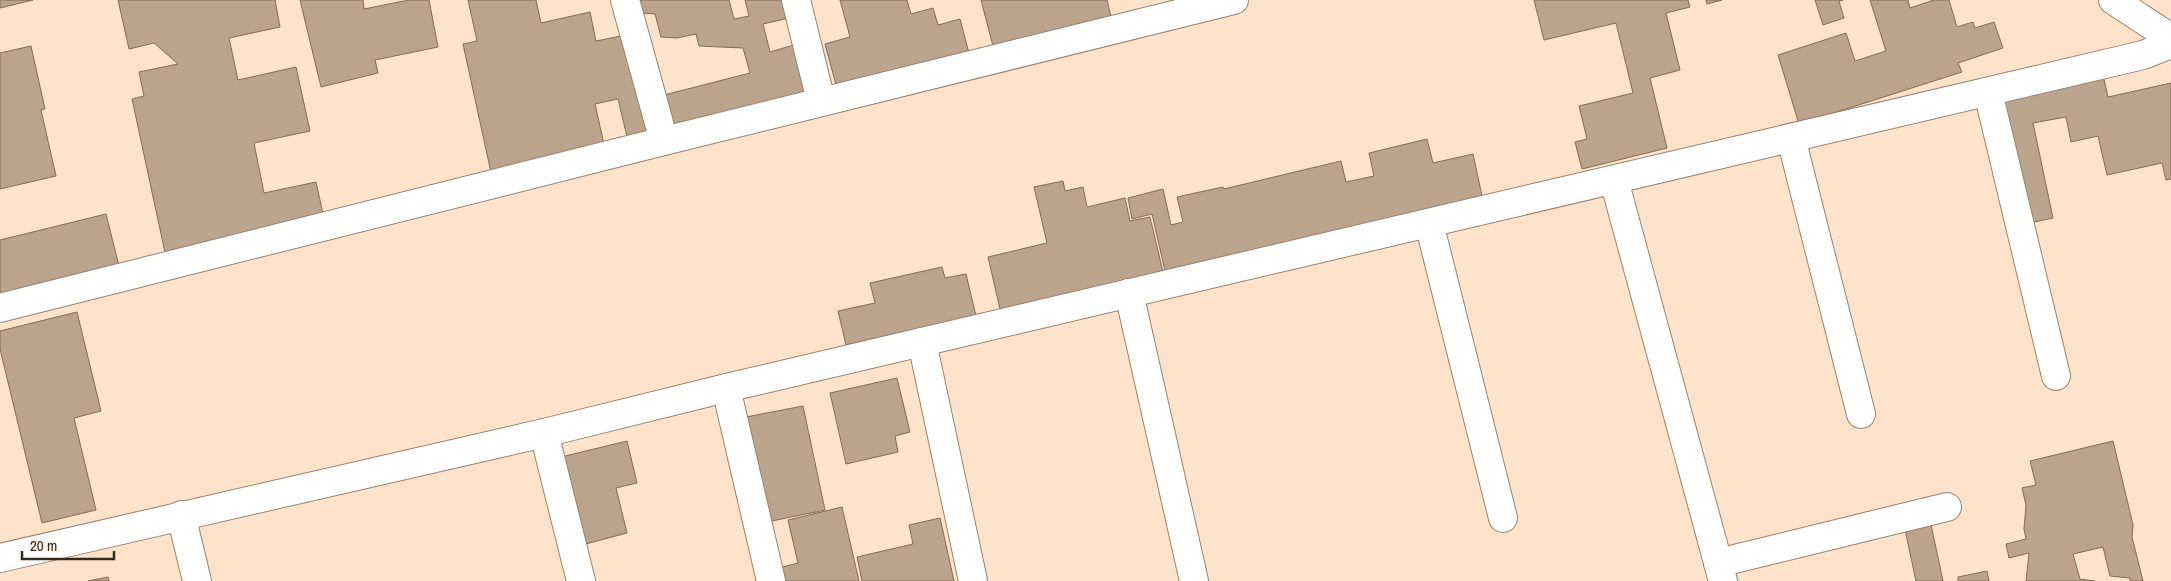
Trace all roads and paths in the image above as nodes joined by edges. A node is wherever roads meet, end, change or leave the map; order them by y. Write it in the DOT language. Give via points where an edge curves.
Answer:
graph roads {
  1 [pos="625,0"];
  2 [pos="796,0"];
  3 [pos="1234,0"];
  4 [pos="2113,0"];
  5 [pos="2171,38"];
  6 [pos="2171,44"];
  7 [pos="1988,92"];
  8 [pos="821,102"];
  9 [pos="1791,138"];
  10 [pos="664,141"];
  11 [pos="1614,180"];
  12 [pos="1429,222"];
  13 [pos="1130,293"];
  14 [pos="0,308"];
  15 [pos="922,342"];
  16 [pos="2056,376"];
  17 [pos="726,388"];
  18 [pos="1861,414"];
  19 [pos="544,433"];
  20 [pos="1947,507"];
  21 [pos="181,515"];
  22 [pos="1503,518"];
  23 [pos="0,558"];
  24 [pos="1721,572"];
  25 [pos="197,581"];
  26 [pos="580,581"];
  27 [pos="771,581"];
  28 [pos="974,581"];
  29 [pos="1194,581"];
  1 -- 10 [label="street"];
  2 -- 8 [label="street"];
  3 -- 8 [label="street"];
  4 -- 5 [label="street"];
  6 -- 7 [label="street" via="2143,55"];
  7 -- 9 [label="street"];
  7 -- 16 [label="street"];
  8 -- 10 [label="street"];
  9 -- 11 [label="street"];
  9 -- 18 [label="street"];
  10 -- 14 [label="street"];
  11 -- 12 [label="street"];
  11 -- 24 [label="street"];
  12 -- 13 [label="street"];
  12 -- 22 [label="street"];
  13 -- 15 [label="street"];
  13 -- 29 [label="street"];
  15 -- 17 [label="street"];
  15 -- 28 [label="street"];
  17 -- 19 [label="street"];
  17 -- 27 [label="street"];
  19 -- 21 [label="street"];
  19 -- 26 [label="street"];
  20 -- 24 [label="street"];
  21 -- 23 [label="street"];
  21 -- 25 [label="street"];
}
